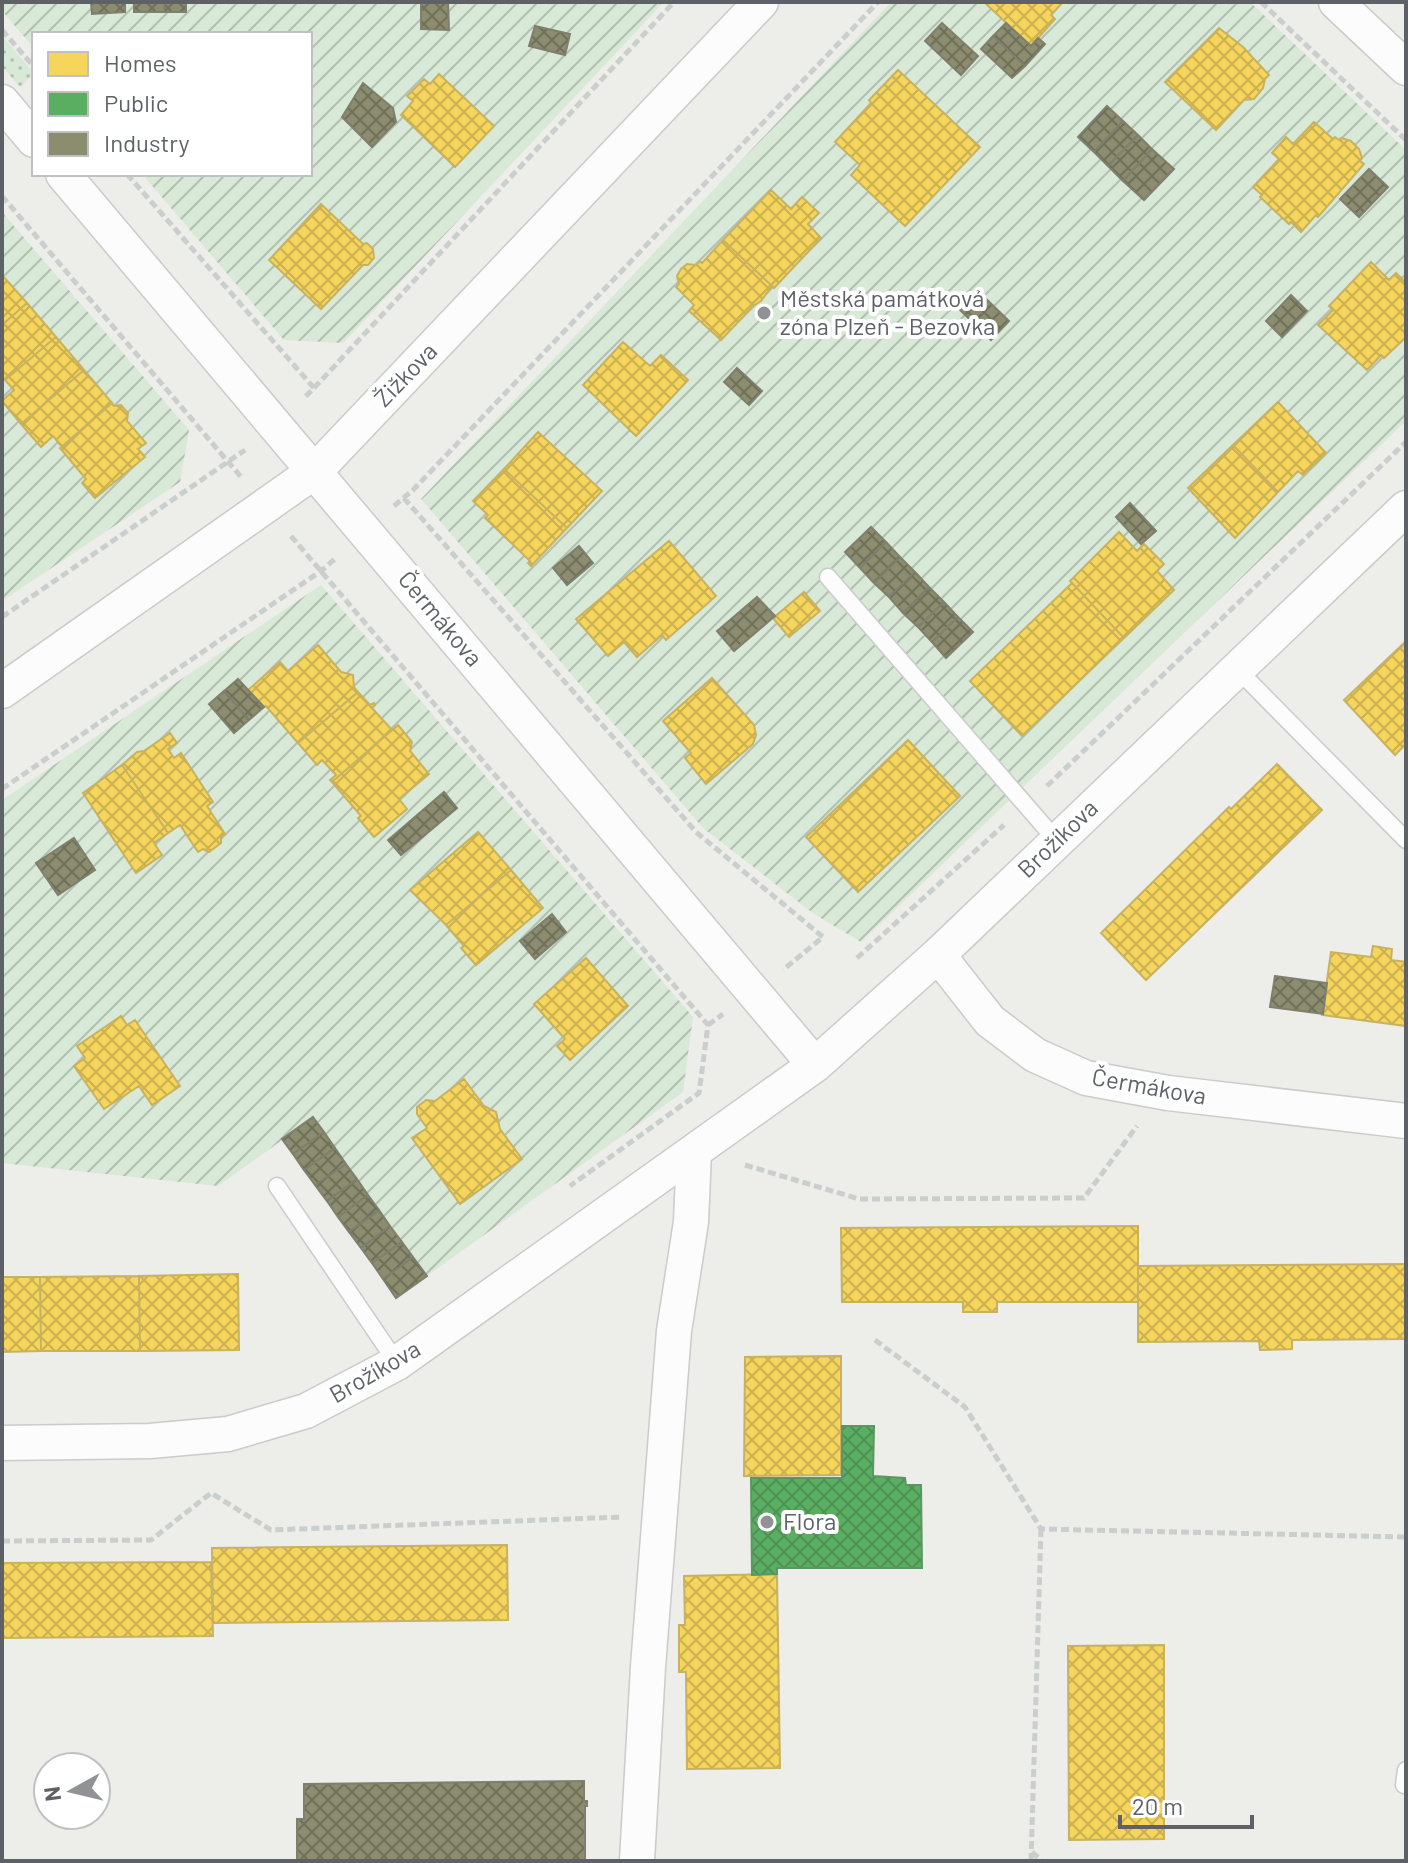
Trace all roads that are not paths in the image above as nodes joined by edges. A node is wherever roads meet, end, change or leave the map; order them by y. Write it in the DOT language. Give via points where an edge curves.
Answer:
graph roads {
  1 [pos="761,2"];
  2 [pos="1336,2"];
  3 [pos="1406,68"];
  4 [pos="2,102"];
  5 [pos="32,138"];
  6 [pos="65,176"];
  7 [pos="315,471"];
  8 [pos="1406,508"];
  9 [pos="828,577"];
  10 [pos="1237,669"];
  11 [pos="2,691"];
  12 [pos="1056,840"];
  13 [pos="1406,840"];
  14 [pos="938,955"];
  15 [pos="815,1065"];
  16 [pos="1406,1121"];
  17 [pos="694,1152"];
  18 [pos="277,1186"];
  19 [pos="397,1363"];
  20 [pos="2,1443"];
  21 [pos="637,1861"];
  1 -- 7 [label="street, Žižkova"];
  2 -- 3 [label="street"];
  4 -- 5 [label="street"];
  6 -- 7 [label="street, Čermákova"];
  7 -- 11 [label="street, Žižkova"];
  7 -- 15 [label="street, Čermákova"];
  8 -- 10 [label="street, Brožíkova"];
  9 -- 12 [label="lane"];
  10 -- 12 [label="street, Brožíkova"];
  10 -- 13 [label="lane"];
  12 -- 14 [label="street, Brožíkova"];
  14 -- 15 [label="street, Brožíkova"];
  14 -- 16 [label="street, Čermákova" via="990,1021 1035,1055 1086,1078"];
  15 -- 17 [label="street, Brožíkova"];
  17 -- 19 [label="street, Brožíkova"];
  17 -- 21 [label="street" via="691,1222 674,1331"];
  18 -- 19 [label="lane"];
  19 -- 20 [label="street, Brožíkova" via="306,1411 228,1434"];
}
